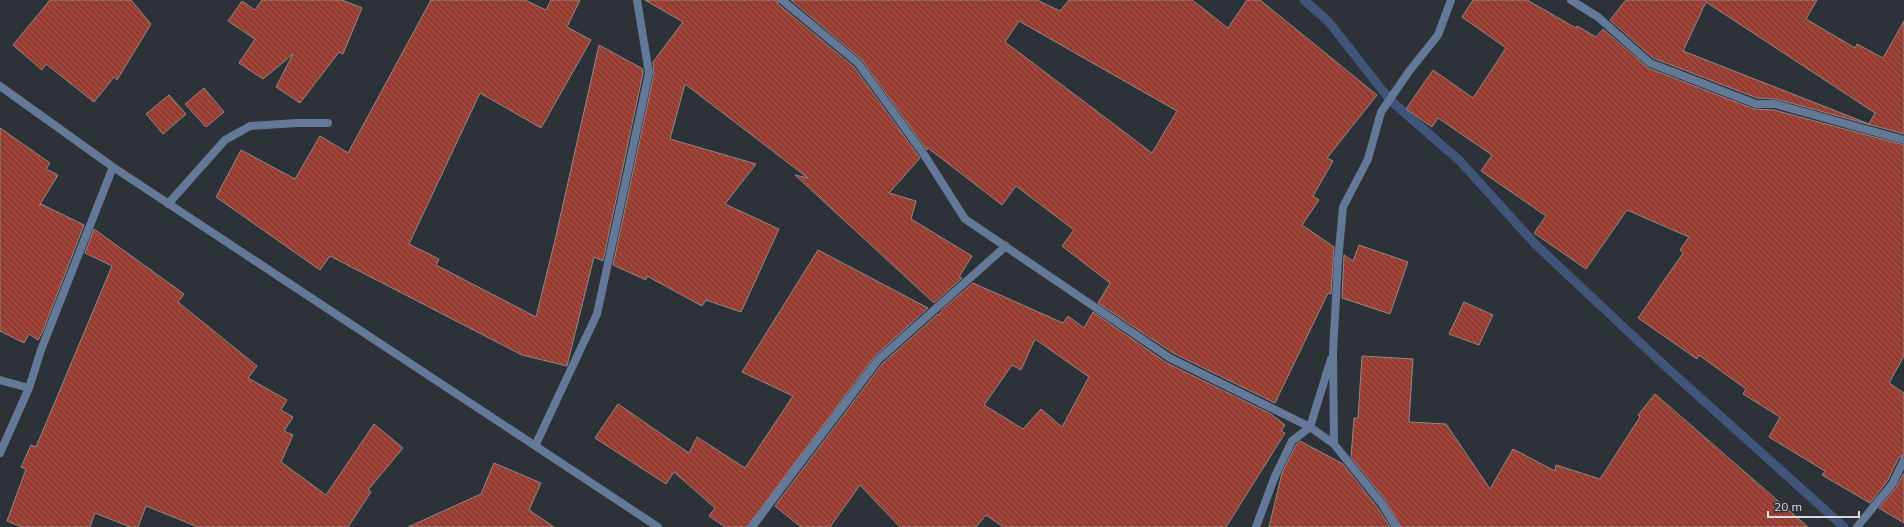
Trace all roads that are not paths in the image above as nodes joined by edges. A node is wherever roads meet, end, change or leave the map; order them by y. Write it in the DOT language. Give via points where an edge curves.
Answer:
graph roads {
  1 [pos="637,0"];
  2 [pos="782,0"];
  3 [pos="1451,0"];
  4 [pos="1571,0"];
  5 [pos="0,86"];
  6 [pos="328,123"];
  7 [pos="1904,140"];
  8 [pos="113,167"];
  9 [pos="168,204"];
  10 [pos="1006,246"];
  11 [pos="1334,352"];
  12 [pos="0,380"];
  13 [pos="28,388"];
  14 [pos="1310,427"];
  15 [pos="1334,444"];
  16 [pos="535,446"];
  17 [pos="0,453"];
  18 [pos="1904,460"];
  19 [pos="658,527"];
  20 [pos="752,527"];
  21 [pos="1256,527"];
  22 [pos="1396,527"];
  23 [pos="1857,527"];
  1 -- 16 [label="street" via="649,73 597,314"];
  2 -- 10 [label="street" via="858,63 923,153 965,219"];
  3 -- 11 [label="street" via="1438,35 1381,112 1368,159 1343,207"];
  4 -- 7 [label="street" via="1598,17 1650,63 1756,104 1775,104"];
  5 -- 8 [label="street"];
  6 -- 9 [label="street" via="250,126 225,140"];
  8 -- 9 [label="street"];
  8 -- 13 [label="street"];
  9 -- 16 [label="street"];
  10 -- 14 [label="street" via="1170,358"];
  10 -- 20 [label="street" via="878,360"];
  11 -- 14 [label="street"];
  11 -- 15 [label="street"];
  12 -- 13 [label="street"];
  13 -- 17 [label="street"];
  14 -- 15 [label="street"];
  14 -- 21 [label="street" via="1292,440"];
  15 -- 22 [label="street" via="1382,504"];
  16 -- 19 [label="street"];
  18 -- 23 [label="street" via="1893,483"];
}
